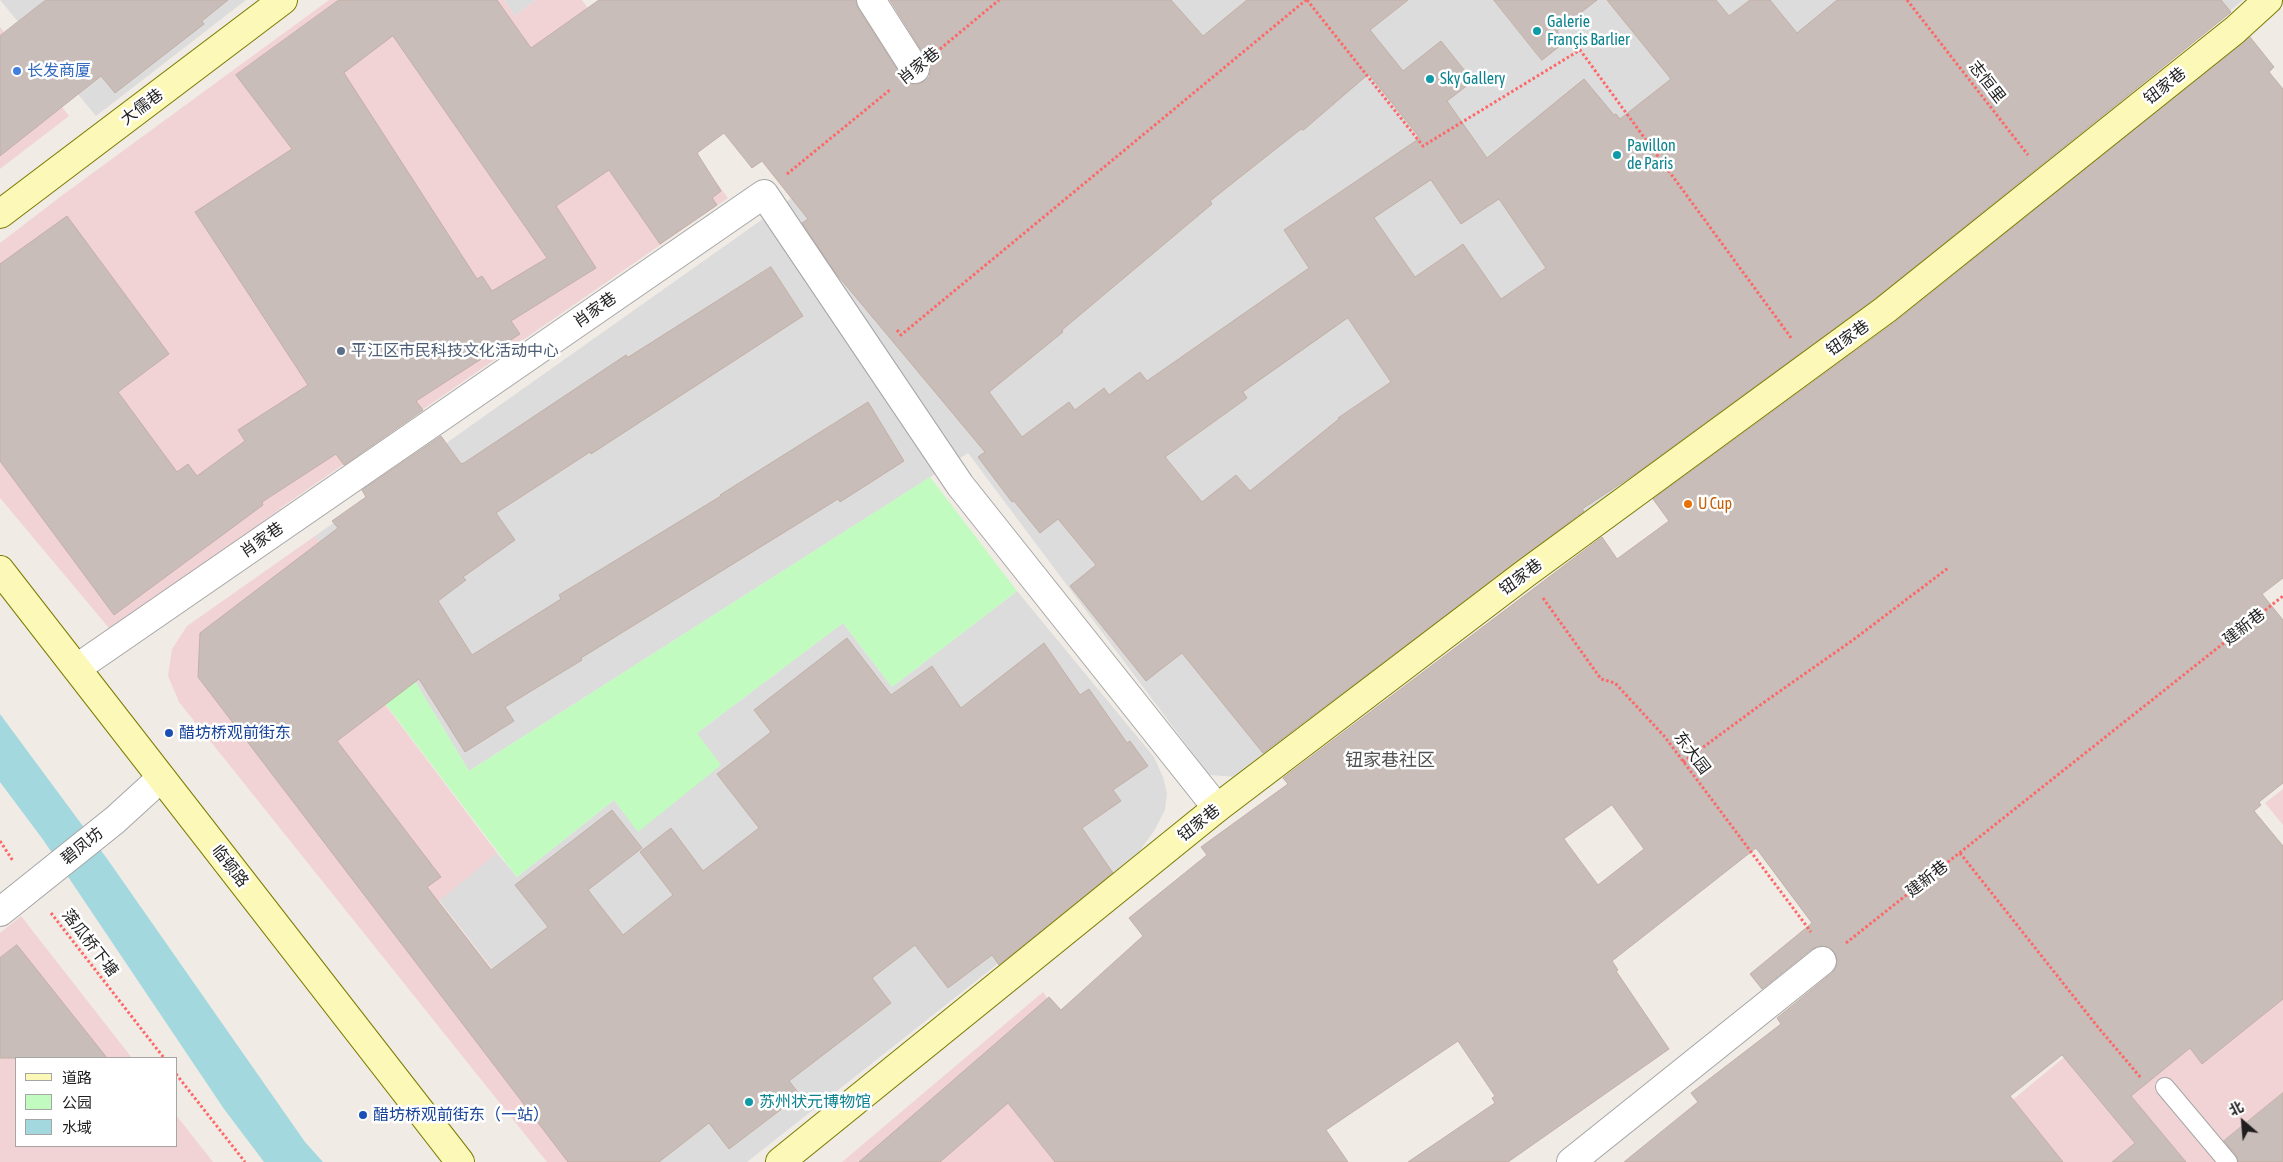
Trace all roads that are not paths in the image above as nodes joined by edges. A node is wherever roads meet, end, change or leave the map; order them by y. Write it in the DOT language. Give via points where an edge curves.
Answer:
graph roads {
  1 [pos="283,0"];
  2 [pos="871,0"];
  3 [pos="2268,0"];
  4 [pos="915,69"];
  5 [pos="0,214"];
  6 [pos="0,570"];
  7 [pos="77,668"];
  8 [pos="161,778"];
  9 [pos="1217,808"];
  10 [pos="0,912"];
  11 [pos="1822,961"];
  12 [pos="2165,1086"];
  13 [pos="460,1162"];
  14 [pos="780,1162"];
  15 [pos="1571,1162"];
  16 [pos="2228,1162"];
  1 -- 5 [label="street, 大儒巷"];
  2 -- 4 [label="street"];
  3 -- 9 [label="street, 钮家巷" via="2235,30 1885,310 1526,573"];
  6 -- 7 [label="street, 临顿路"];
  7 -- 8 [label="street, 临顿路"];
  7 -- 9 [label="street, 肖家巷" via="764,194 960,484"];
  8 -- 10 [label="street, 碧凤坊" via="115,820"];
  8 -- 13 [label="street, 临顿路"];
  9 -- 14 [label="street, 钮家巷"];
  11 -- 15 [label="street"];
  12 -- 16 [label="lane"];
}
